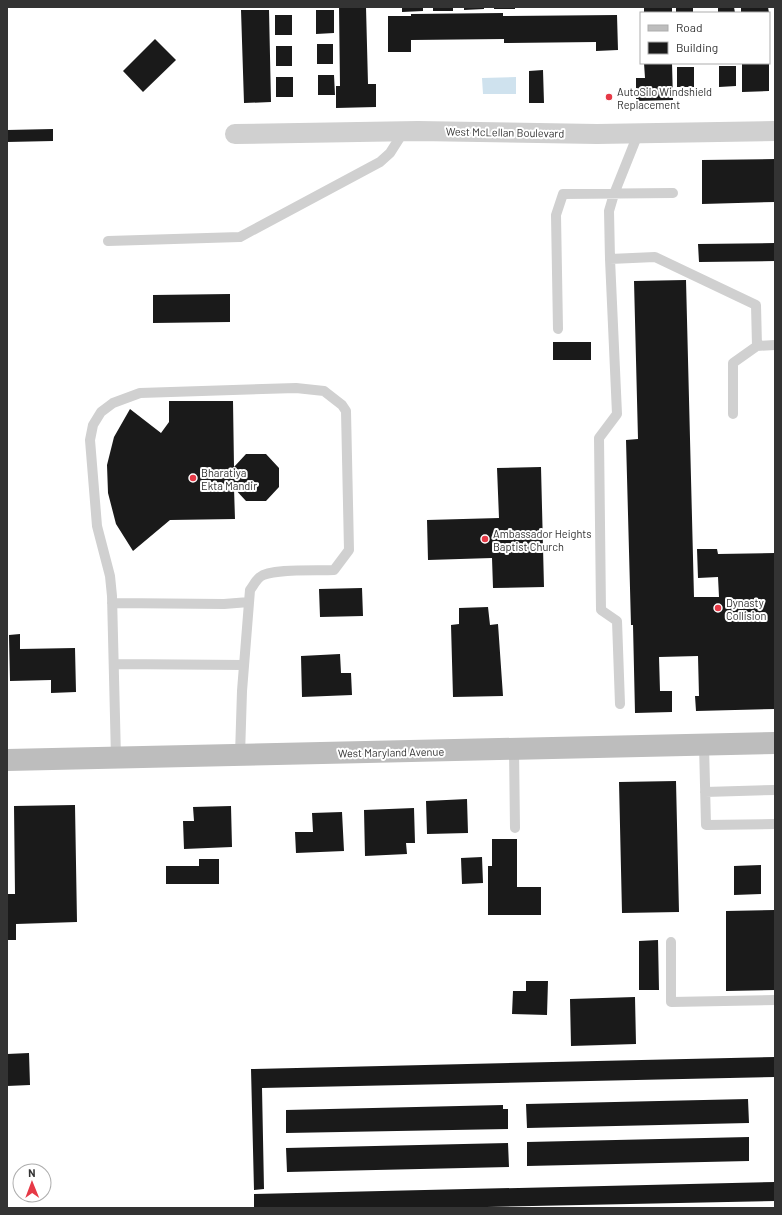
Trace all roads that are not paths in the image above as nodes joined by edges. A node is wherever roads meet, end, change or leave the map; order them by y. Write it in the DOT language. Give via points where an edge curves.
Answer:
graph roads {
  1 [pos="404,131"];
  2 [pos="775,131"];
  3 [pos="235,134"];
  4 [pos="638,134"];
  5 [pos="614,194"];
  6 [pos="673,194"];
  7 [pos="108,241"];
  8 [pos="610,259"];
  9 [pos="558,329"];
  10 [pos="775,345"];
  11 [pos="757,346"];
  12 [pos="733,414"];
  13 [pos="249,602"];
  14 [pos="112,603"];
  15 [pos="114,664"];
  16 [pos="244,665"];
  17 [pos="620,704"];
  18 [pos="775,743"];
  19 [pos="704,745"];
  20 [pos="514,749"];
  21 [pos="240,755"];
  22 [pos="116,758"];
  23 [pos="7,760"];
  24 [pos="775,790"];
  25 [pos="705,792"];
  26 [pos="775,824"];
  27 [pos="515,828"];
  28 [pos="671,942"];
  29 [pos="775,1000"];
  1 -- 3 [label="street, West McLellan Boulevard"];
  1 -- 4 [label="street, West McLellan Boulevard"];
  1 -- 7 [label="lane" via="390,153 380,162 240,237"];
  2 -- 4 [label="street, West McLellan Boulevard"];
  4 -- 5 [label="lane"];
  5 -- 6 [label="lane"];
  5 -- 8 [label="lane" via="609,211"];
  5 -- 9 [label="lane" via="563,194 556,215"];
  8 -- 11 [label="lane" via="654,257 756,305"];
  8 -- 17 [label="lane" via="617,414 599,438 601,610 617,621"];
  10 -- 11 [label="lane"];
  11 -- 12 [label="lane" via="733,363"];
  13 -- 14 [label="lane"];
  13 -- 14 [label="lane" via="250,590 260,577 287,571 334,570 349,550 346,411 324,391 296,388 140,393 113,403 101,412 93,425 90,440 97,526 110,576"];
  13 -- 16 [label="lane"];
  14 -- 15 [label="lane"];
  15 -- 16 [label="lane"];
  15 -- 22 [label="lane"];
  16 -- 21 [label="lane"];
  18 -- 19 [label="street, West Maryland Avenue"];
  19 -- 20 [label="street, West Maryland Avenue"];
  19 -- 25 [label="lane"];
  20 -- 21 [label="street, West Maryland Avenue"];
  20 -- 27 [label="lane"];
  21 -- 22 [label="street, West Maryland Avenue"];
  22 -- 23 [label="street, West Maryland Avenue"];
  24 -- 25 [label="lane"];
  25 -- 26 [label="lane" via="706,825"];
  28 -- 29 [label="lane" via="671,1002"];
}
